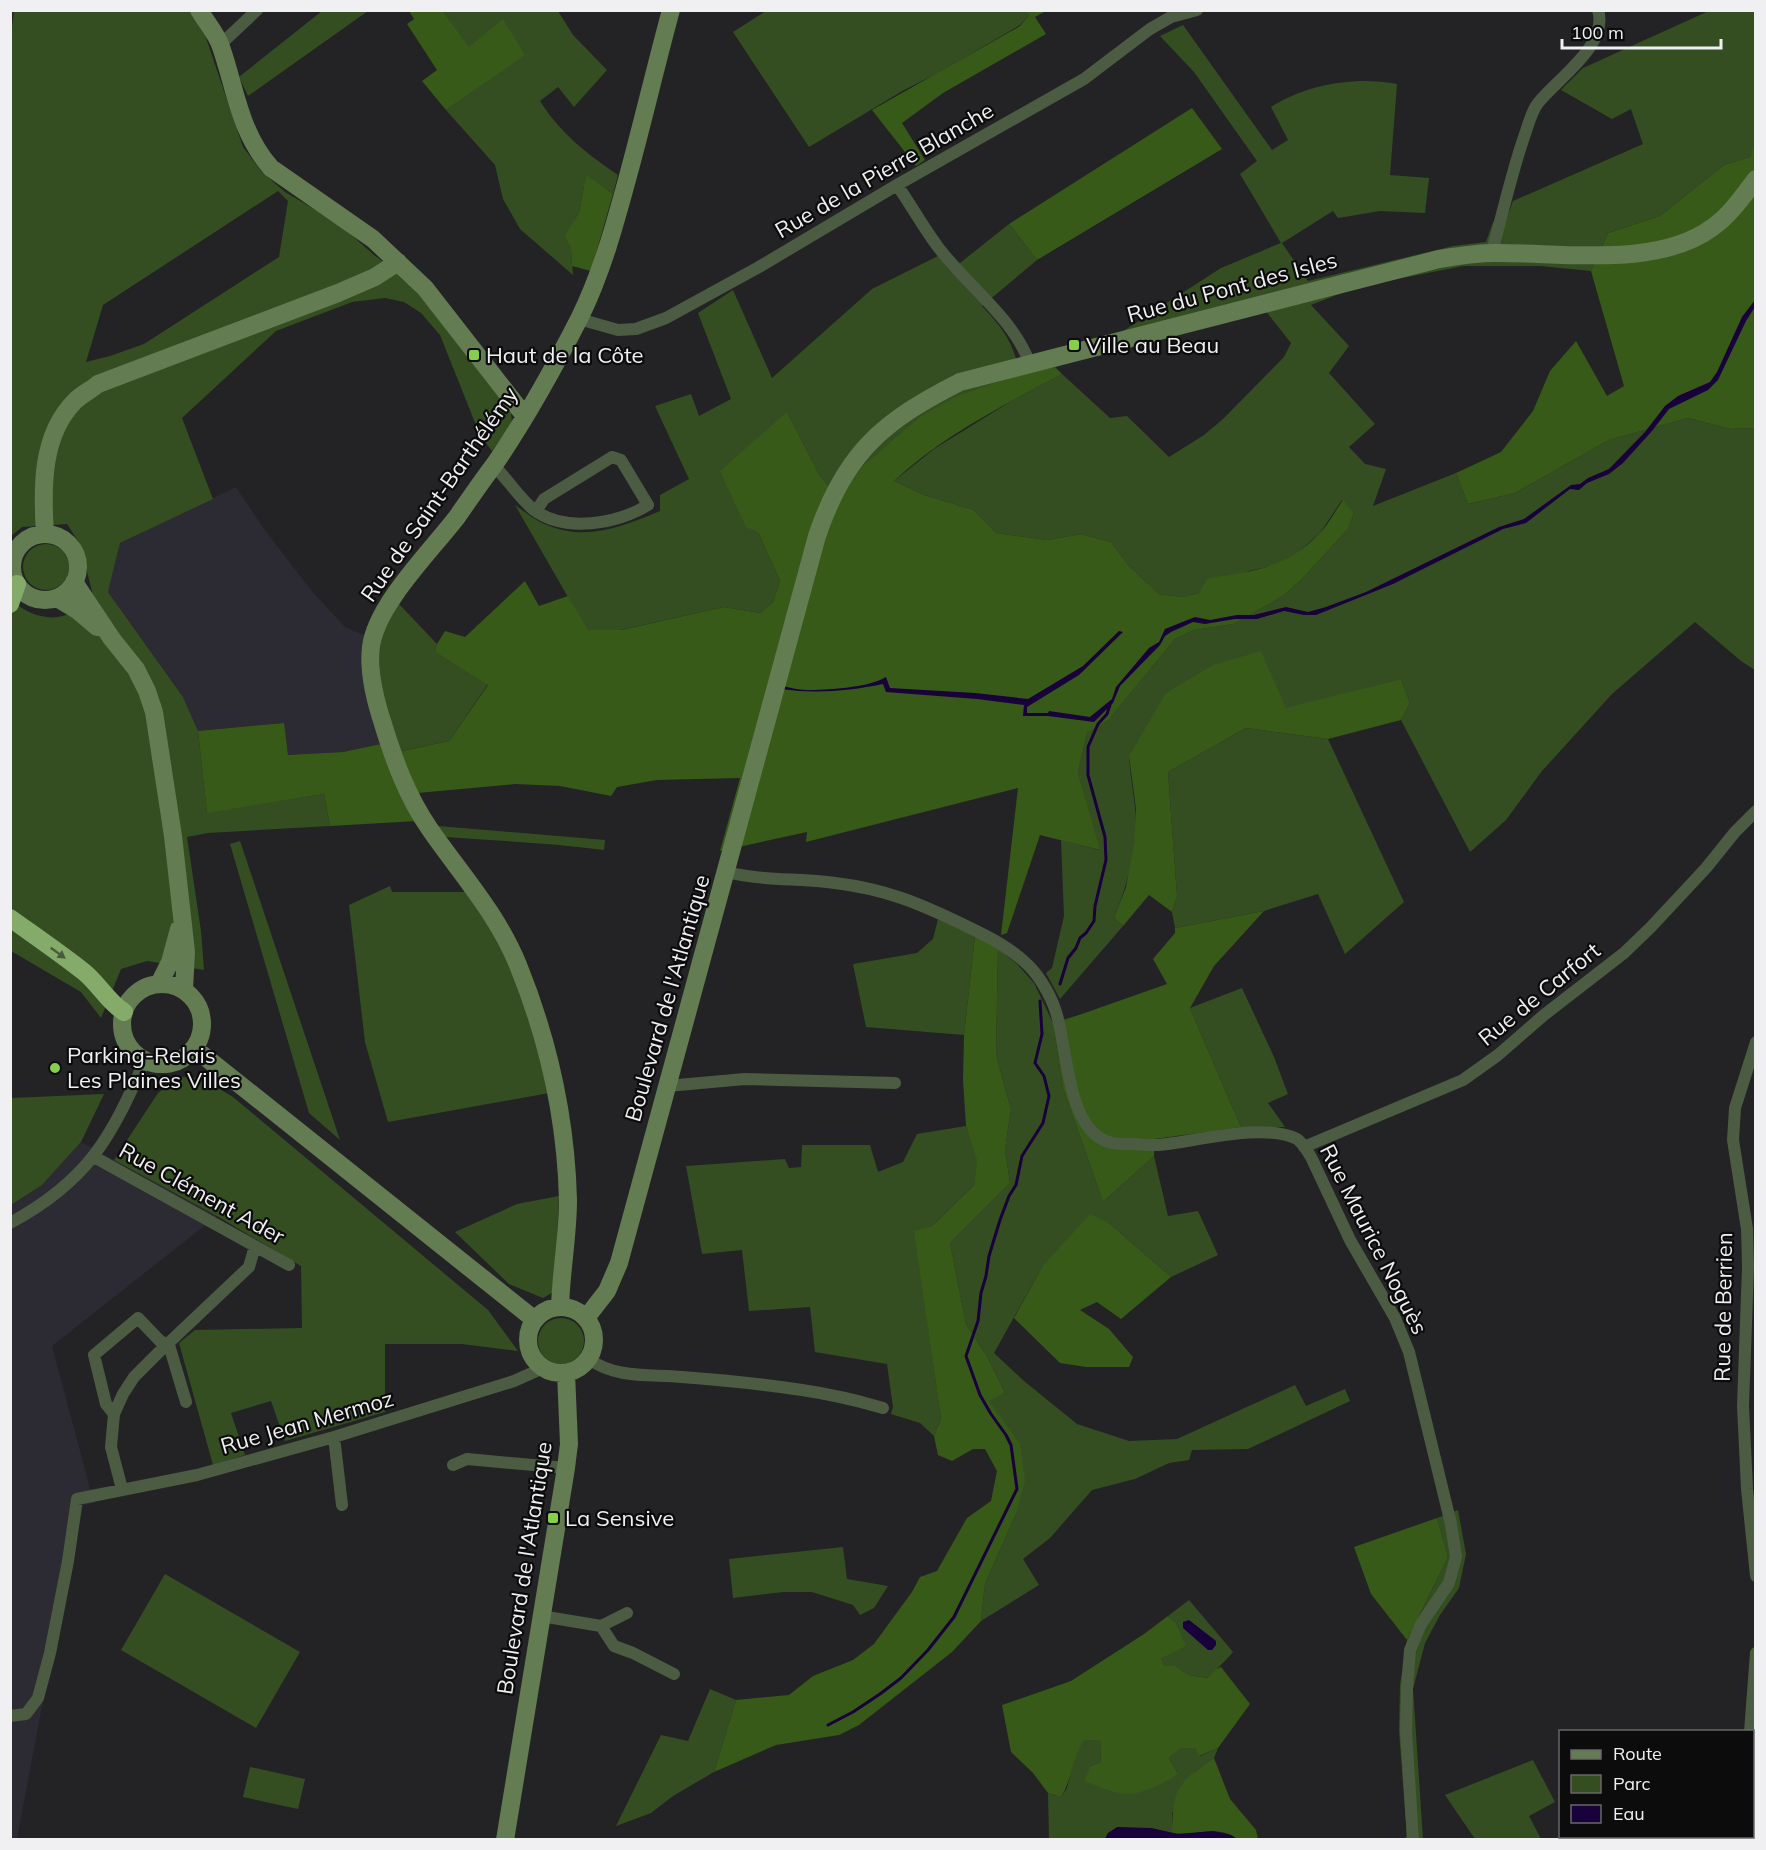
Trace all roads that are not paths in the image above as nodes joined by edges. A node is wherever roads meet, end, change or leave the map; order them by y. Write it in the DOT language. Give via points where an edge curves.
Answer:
graph roads {
  1 [pos="199,10"];
  2 [pos="257,10"];
  3 [pos="671,10"];
  4 [pos="1197,10"];
  5 [pos="1598,10"];
  6 [pos="221,44"];
  7 [pos="1755,179"];
  8 [pos="897,185"];
  9 [pos="1494,253"];
  10 [pos="398,262"];
  11 [pos="579,319"];
  12 [pos="1030,364"];
  13 [pos="524,415"];
  14 [pos="494,465"];
  15 [pos="536,511"];
  16 [pos="45,534"];
  17 [pos="74,582"];
  18 [pos="17,584"];
  19 [pos="57,598"];
  20 [pos="10,604"];
  21 [pos="112,639"];
  22 [pos="777,684"];
  23 [pos="1755,811"];
  24 [pos="727,872"];
  25 [pos="10,918"];
  26 [pos="183,922"];
  27 [pos="159,984"];
  28 [pos="184,989"];
  29 [pos="124,1012"];
  30 [pos="1755,1042"];
  31 [pos="194,1048"];
  32 [pos="145,1060"];
  33 [pos="895,1083"];
  34 [pos="667,1086"];
  35 [pos="1304,1147"];
  36 [pos="94,1157"];
  37 [pos="10,1222"];
  38 [pos="255,1246"];
  39 [pos="289,1265"];
  40 [pos="560,1307"];
  41 [pos="586,1318"];
  42 [pos="535,1320"];
  43 [pos="169,1345"];
  44 [pos="589,1359"];
  45 [pos="543,1368"];
  46 [pos="566,1373"];
  47 [pos="186,1402"];
  48 [pos="883,1408"];
  49 [pos="114,1414"];
  50 [pos="334,1437"];
  51 [pos="453,1465"];
  52 [pos="566,1468"];
  53 [pos="122,1490"];
  54 [pos="342,1505"];
  55 [pos="1755,1576"];
  56 [pos="627,1613"];
  57 [pos="541,1616"];
  58 [pos="601,1626"];
  59 [pos="1755,1653"];
  60 [pos="674,1674"];
  61 [pos="10,1716"];
  62 [pos="1750,1730"];
  63 [pos="505,1839"];
  64 [pos="1413,1839"];
  1 -- 6 [label="main road"];
  2 -- 6 [label="street"];
  3 -- 11 [label="main road, Rue de Saint-Barthélémy" via="612,237"];
  4 -- 8 [label="street, Rue de la Pierre Blanche" via="1171,17 1150,29 1084,79"];
  5 -- 9 [label="street" via="1601,20 1596,40 1536,105 1515,164"];
  6 -- 10 [label="main road" via="252,143 271,168 373,239"];
  7 -- 9 [label="main road, Rue du Pont des Isles" via="1738,203 1713,227 1689,241 1605,256"];
  8 -- 11 [label="street, Rue de la Pierre Blanche" via="666,318 636,329 618,330"];
  8 -- 12 [label="street" via="937,246 1010,326"];
  9 -- 12 [label="main road, Rue du Pont des Isles" via="1440,259"];
  10 -- 13 [label="main road" via="425,288"];
  10 -- 16 [label="main road" via="338,293 98,384 77,399 63,415 47,457"];
  11 -- 13 [label="main road, Rue de Saint-Barthélémy"];
  12 -- 22 [label="main road, Rue du Pont des Isles" via="960,382 897,418 868,444 845,474 827,508"];
  13 -- 14 [label="main road, Rue de Saint-Barthélémy"];
  14 -- 15 [label="street"];
  14 -- 40 [label="main road, Rue de Saint-Barthélémy" via="380,621 371,646 372,678 378,710 403,783 428,826 504,934 545,1042 564,1138 568,1202"];
  15 -- 15 [label="street" via="549,518 590,524 632,514 648,505 621,460 612,457 544,499"];
  16 -- 17 [label="main road" via="57,536 74,550 78,572"];
  16 -- 18 [label="main road" via="20,546 13,565"];
  17 -- 19 [label="main road"];
  17 -- 21 [label="main road"];
  18 -- 19 [label="main road" via="34,598"];
  18 -- 20 [label="highway"];
  19 -- 21 [label="main road"];
  21 -- 26 [label="main road" via="136,669 154,711"];
  22 -- 24 [label="main road, Boulevard de l'Atlantique"];
  23 -- 35 [label="street, Rue de Carfort" via="1652,927 1498,1055 1463,1080"];
  24 -- 34 [label="main road, Boulevard de l'Atlantique"];
  24 -- 35 [label="street, Rue Maurice Noguès" via="834,882 901,896 1010,950 1031,967 1047,992 1056,1012 1077,1105 1087,1127 1100,1139 1116,1144 1156,1145 1278,1133 1298,1140"];
  25 -- 29 [label="highway, one-way" via="84,972"];
  26 -- 27 [label="main road"];
  26 -- 28 [label="main road"];
  27 -- 28 [label="main road"];
  27 -- 29 [label="main road" via="138,991"];
  28 -- 31 [label="main road" via="201,1015 202,1027"];
  29 -- 32 [label="main road" via="123,1035 135,1054"];
  30 -- 55 [label="street, Rue de Berrien" via="1735,1108 1733,1140 1748,1266 1743,1406"];
  31 -- 32 [label="main road" via="166,1064"];
  31 -- 42 [label="main road"];
  32 -- 36 [label="street"];
  33 -- 34 [label="street" via="745,1079"];
  34 -- 41 [label="main road, Boulevard de l'Atlantique" via="619,1263 607,1292"];
  35 -- 64 [label="street, Rue Maurice Noguès" via="1350,1240 1395,1318 1409,1352 1451,1524 1456,1557 1449,1583 1421,1624 1410,1650 1406,1731"];
  36 -- 37 [label="street" via="58,1193"];
  36 -- 38 [label="street, Rue Clément Ader"];
  38 -- 39 [label="street, Rue Clément Ader"];
  38 -- 43 [label="street" via="249,1267"];
  40 -- 41 [label="main road"];
  40 -- 42 [label="main road"];
  41 -- 44 [label="main road" via="595,1338"];
  42 -- 45 [label="main road" via="528,1340 530,1351"];
  43 -- 47 [label="street"];
  43 -- 49 [label="street" via="134,1377"];
  43 -- 49 [label="street" via="138,1318 94,1355 105,1404"];
  44 -- 46 [label="main road"];
  44 -- 48 [label="street" via="618,1373 801,1390"];
  45 -- 46 [label="main road"];
  45 -- 50 [label="street, Rue Jean Mermoz" via="514,1381"];
  46 -- 52 [label="main road, Boulevard de l'Atlantique"];
  49 -- 53 [label="street" via="111,1447"];
  50 -- 53 [label="street, Rue Jean Mermoz" via="197,1475"];
  50 -- 54 [label="street"];
  51 -- 52 [label="street" via="467,1459"];
  52 -- 57 [label="main road, Boulevard de l'Atlantique"];
  53 -- 61 [label="street, Rue Jean Mermoz" via="77,1499 38,1698 26,1714"];
  56 -- 58 [label="street"];
  57 -- 58 [label="street"];
  57 -- 63 [label="main road, Boulevard de l'Atlantique"];
  58 -- 60 [label="street" via="614,1646"];
  59 -- 62 [label="street"];
}
